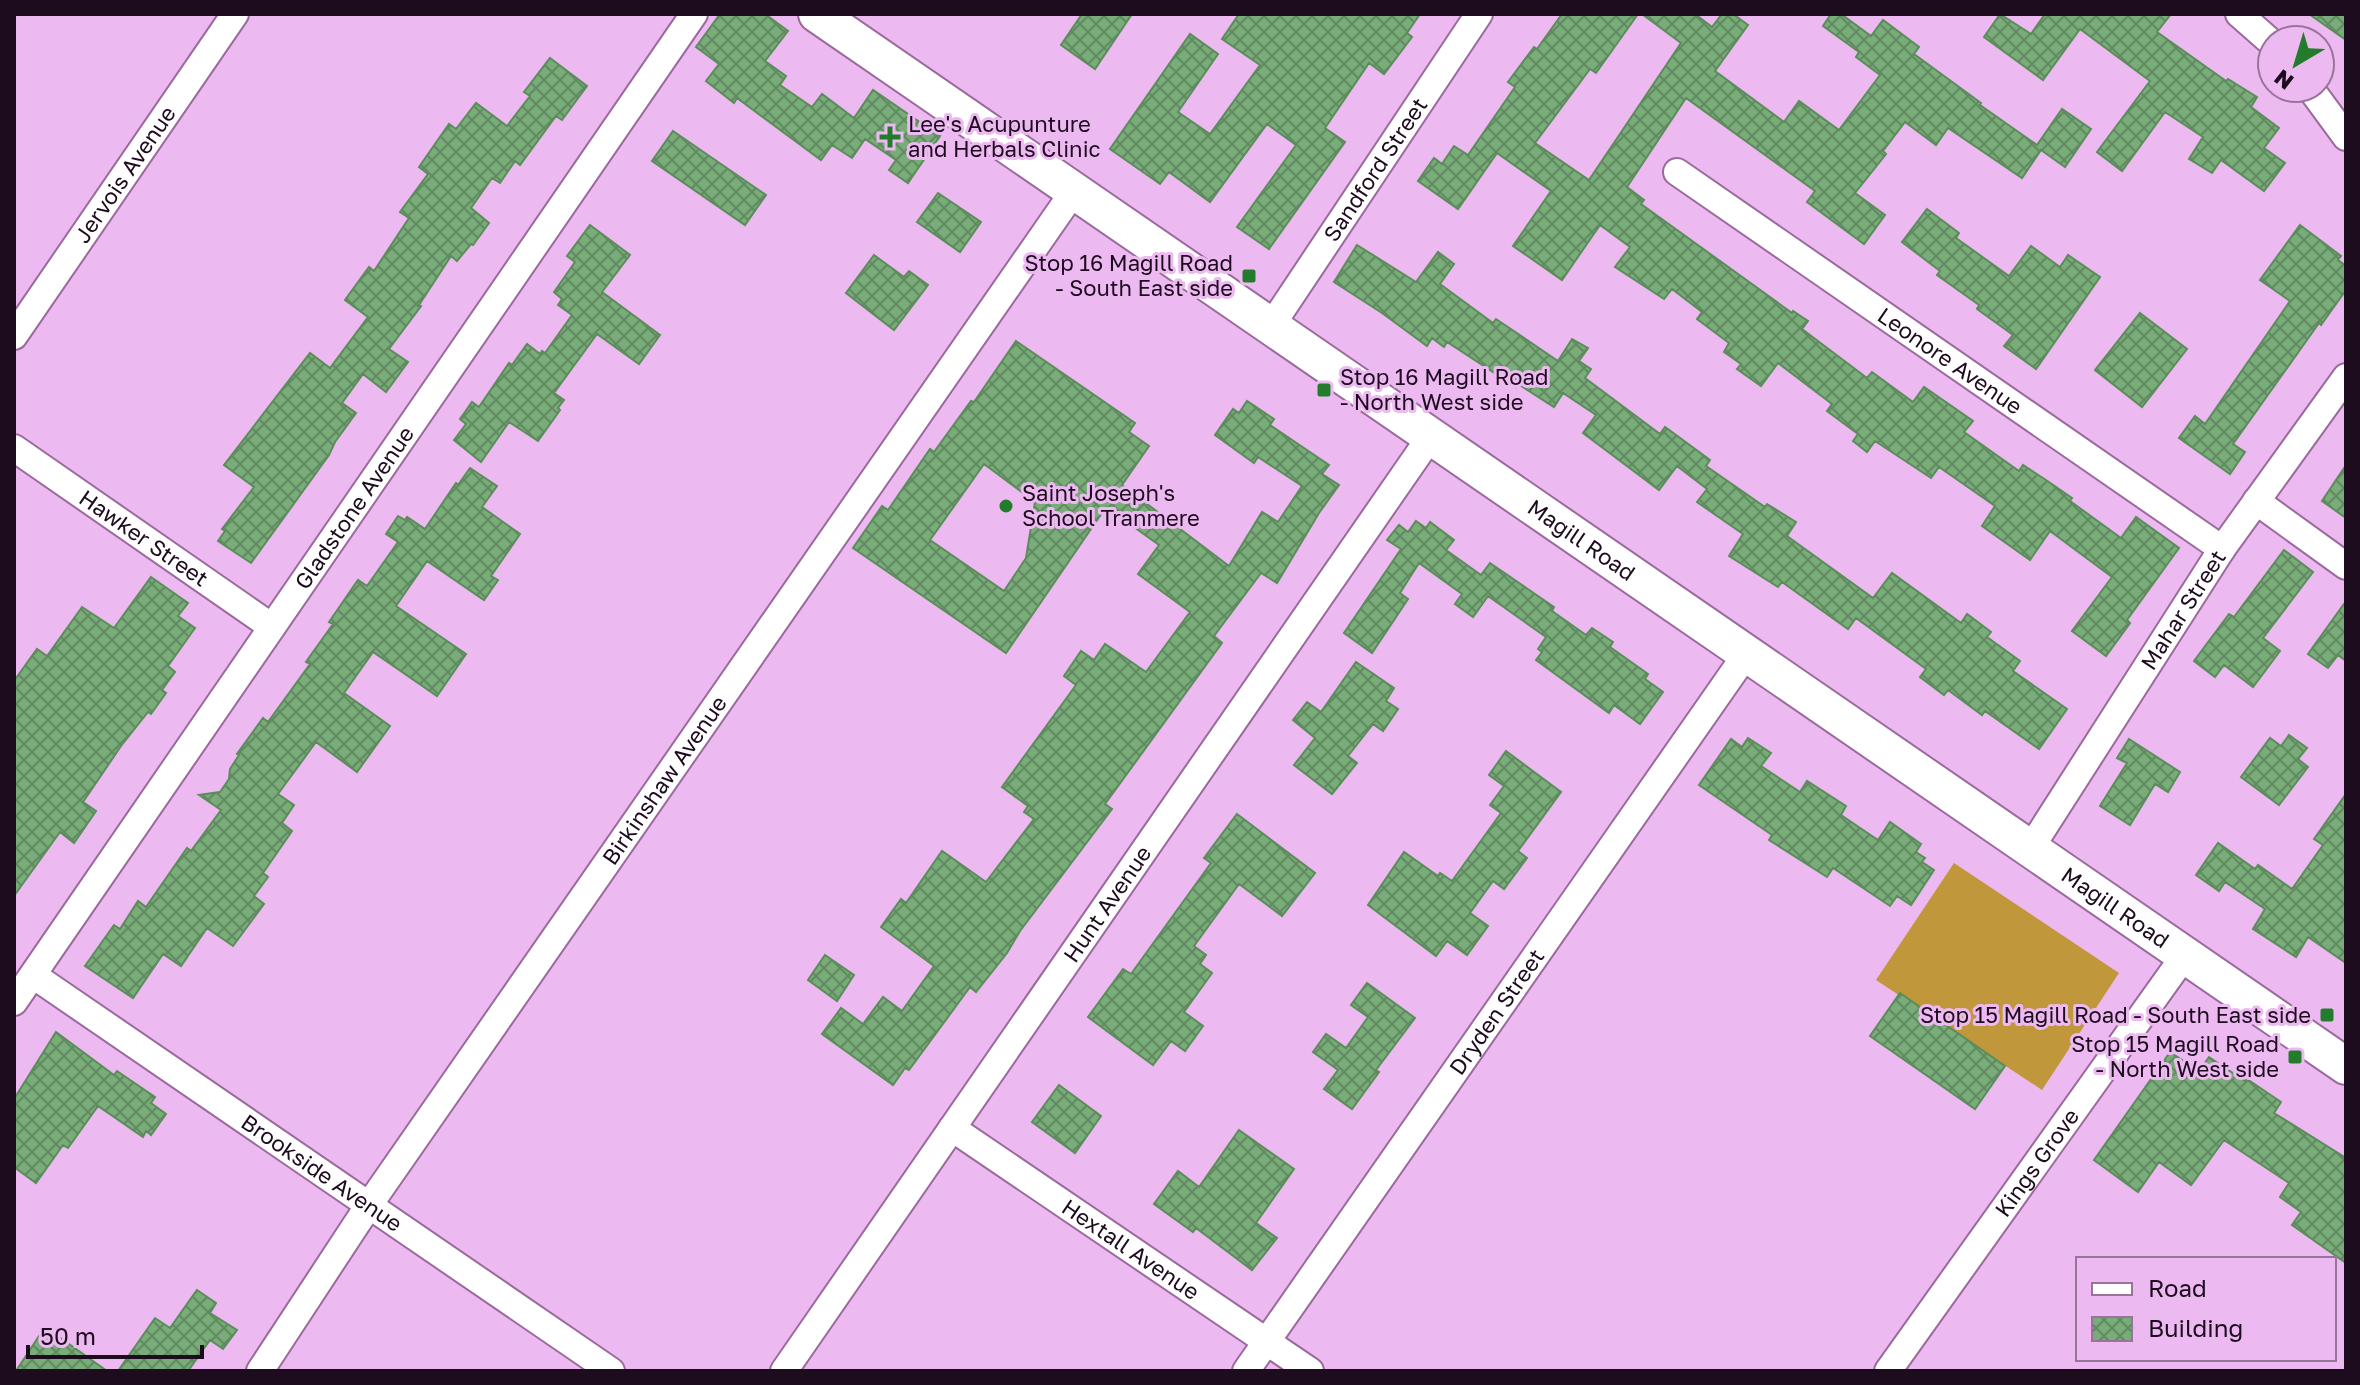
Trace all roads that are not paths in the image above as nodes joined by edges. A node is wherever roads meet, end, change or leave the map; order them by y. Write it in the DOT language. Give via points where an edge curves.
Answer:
graph roads {
  1 [pos="235,14"];
  2 [pos="694,14"];
  3 [pos="817,14"];
  4 [pos="1479,14"];
  5 [pos="2239,14"];
  6 [pos="2256,29"];
  7 [pos="2322,104"];
  8 [pos="2346,137"];
  9 [pos="1677,172"];
  10 [pos="1074,191"];
  11 [pos="1271,326"];
  12 [pos="14,336"];
  13 [pos="2346,377"];
  14 [pos="1431,436"];
  15 [pos="14,448"];
  16 [pos="2256,501"];
  17 [pos="2222,549"];
  18 [pos="2346,566"];
  19 [pos="272,627"];
  20 [pos="1747,653"];
  21 [pos="2030,849"];
  22 [pos="2185,955"];
  23 [pos="33,975"];
  24 [pos="14,1002"];
  25 [pos="2346,1066"];
  26 [pos="952,1128"];
  27 [pos="369,1205"];
  28 [pos="1266,1342"];
  29 [pos="260,1371"];
  30 [pos="611,1371"];
  31 [pos="784,1371"];
  32 [pos="1246,1371"];
  33 [pos="1310,1371"];
  34 [pos="1888,1371"];
  1 -- 12 [label="street, Jervois Avenue"];
  2 -- 19 [label="street, Gladstone Avenue"];
  3 -- 10 [label="main road, Magill Road"];
  4 -- 11 [label="street, Sandford Street"];
  5 -- 6 [label="street"];
  7 -- 8 [label="street"];
  9 -- 17 [label="street, Leonore Avenue"];
  10 -- 11 [label="main road, Magill Road"];
  10 -- 27 [label="street, Birkinshaw Avenue"];
  11 -- 14 [label="main road, Magill Road"];
  13 -- 16 [label="street, Mahar Street"];
  14 -- 20 [label="main road, Magill Road"];
  14 -- 26 [label="street, Hunt Avenue"];
  15 -- 19 [label="street, Hawker Street"];
  16 -- 17 [label="street, Mahar Street"];
  16 -- 18 [label="street"];
  17 -- 21 [label="street, Mahar Street"];
  19 -- 23 [label="street, Gladstone Avenue"];
  20 -- 21 [label="main road, Magill Road"];
  20 -- 28 [label="street, Dryden Street"];
  21 -- 22 [label="main road, Magill Road"];
  22 -- 25 [label="main road, Magill Road"];
  22 -- 34 [label="street, Kings Grove"];
  23 -- 24 [label="street, Gladstone Avenue"];
  23 -- 27 [label="street, Brookside Avenue"];
  26 -- 28 [label="street, Hextall Avenue"];
  26 -- 31 [label="street, Hunt Avenue"];
  27 -- 29 [label="street, Birkinshaw Avenue"];
  27 -- 30 [label="street, Brookside Avenue"];
  28 -- 32 [label="street, Dryden Street"];
  28 -- 33 [label="street, Hextall Avenue"];
}
